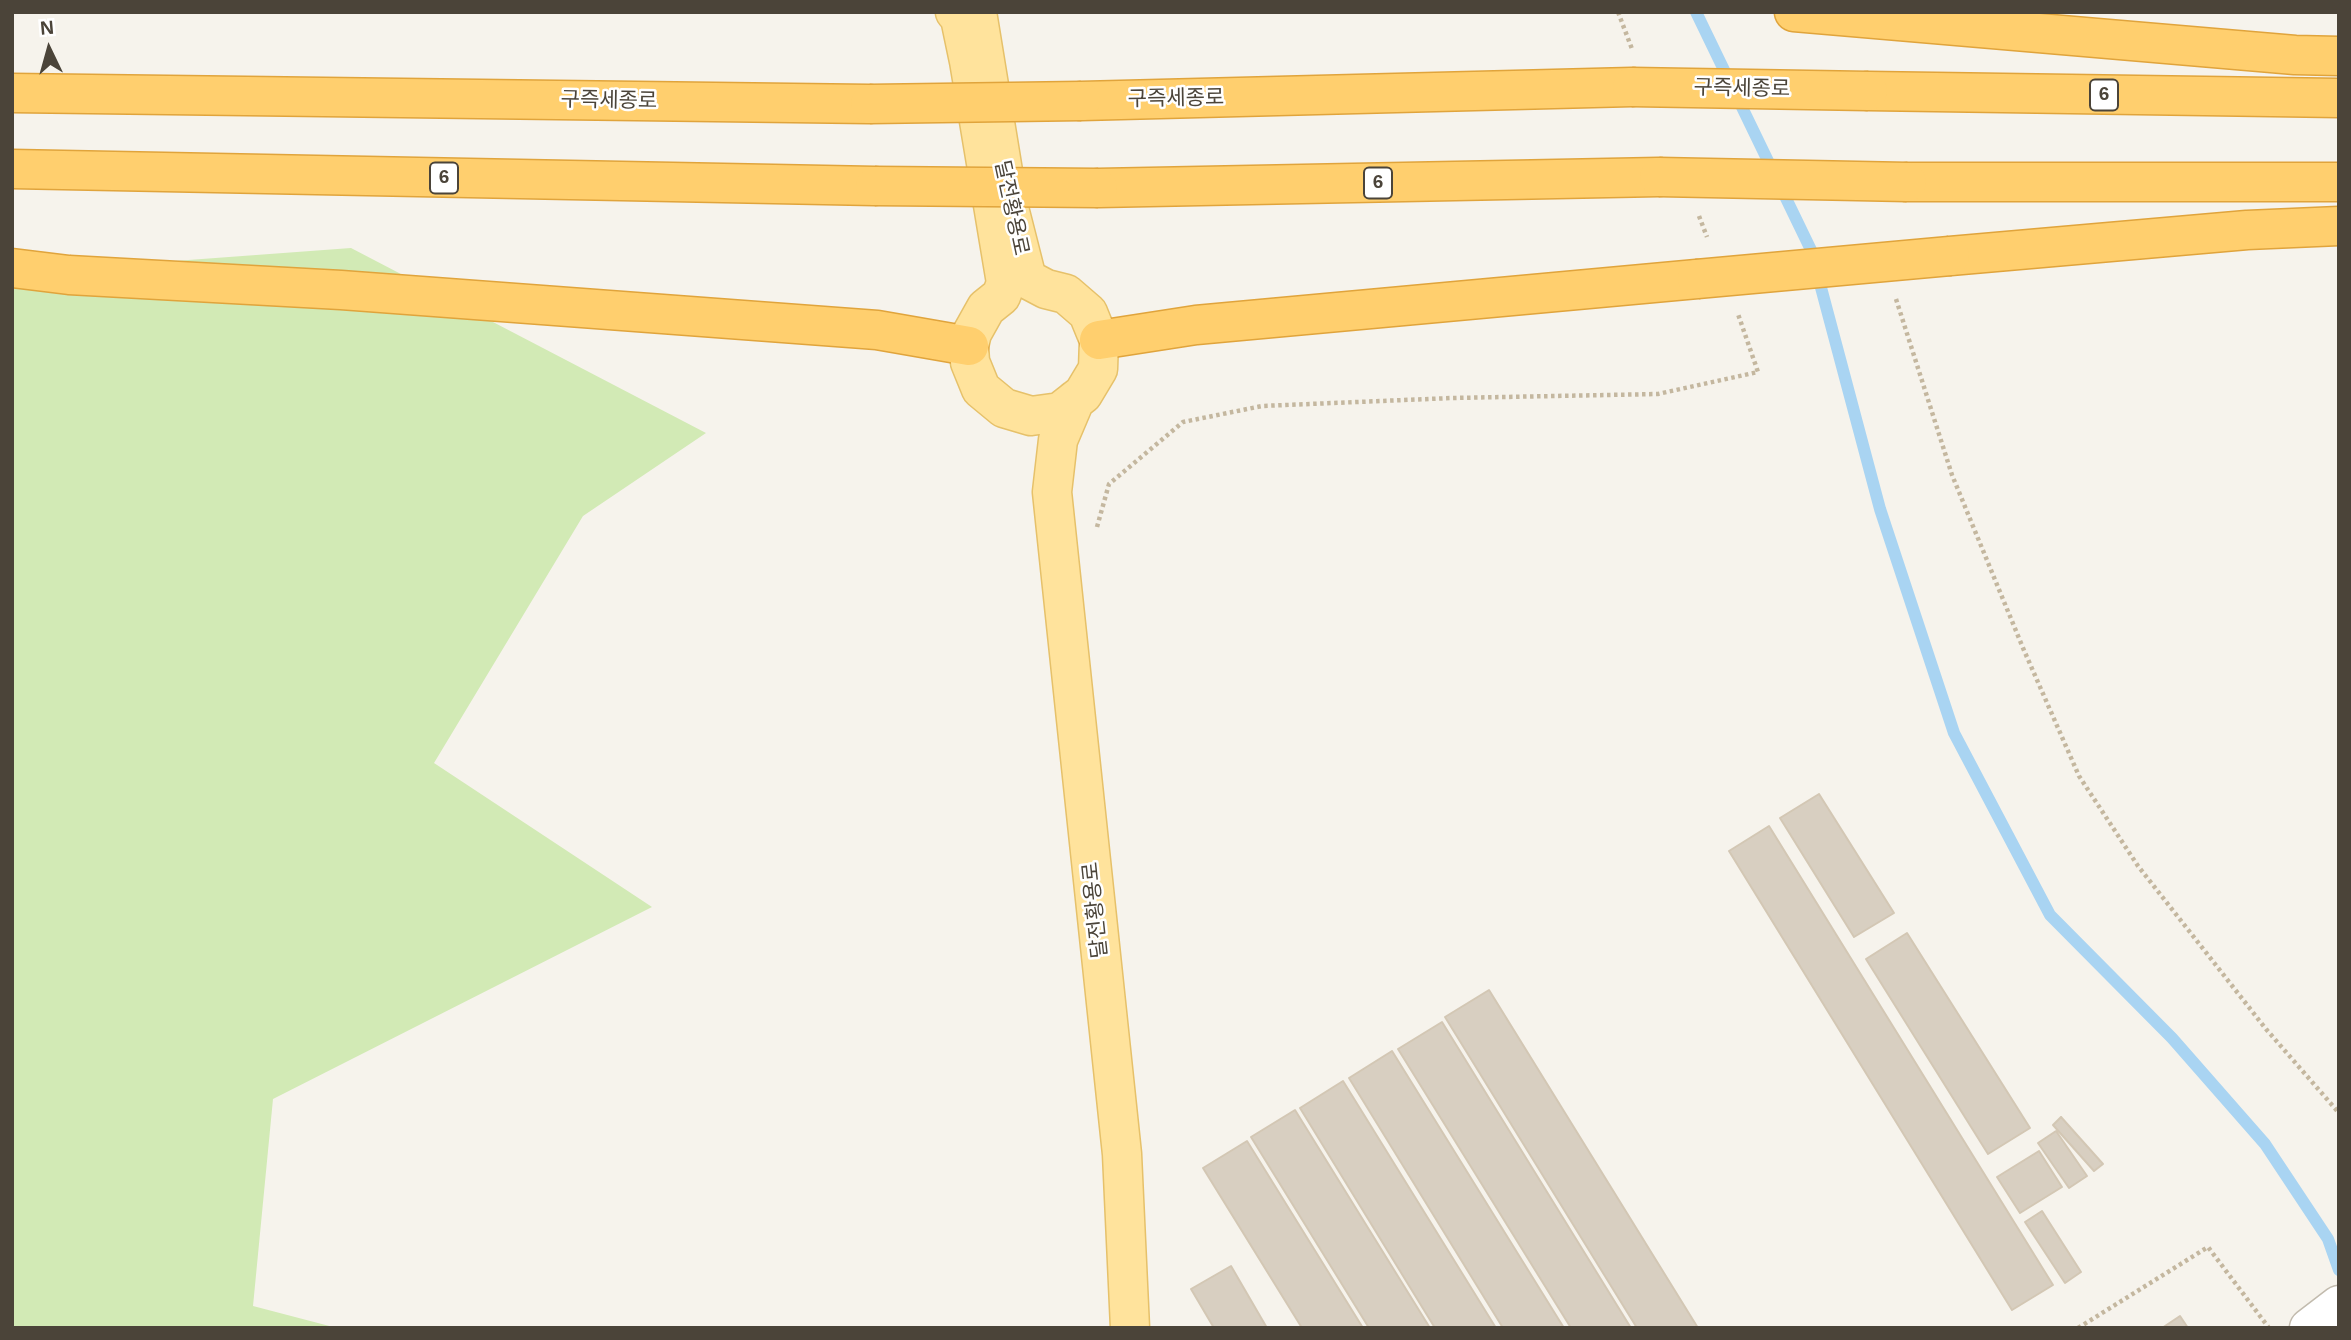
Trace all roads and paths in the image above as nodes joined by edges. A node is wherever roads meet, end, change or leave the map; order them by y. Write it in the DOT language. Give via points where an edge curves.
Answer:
graph roads {
  1 [pos="955,12"];
  2 [pos="977,12"];
  3 [pos="1618,12"];
  4 [pos="1794,12"];
  5 [pos="2339,57"];
  6 [pos="1633,69"];
  7 [pos="12,93"];
  8 [pos="2339,98"];
  9 [pos="12,169"];
  10 [pos="2339,182"];
  11 [pos="1695,205"];
  12 [pos="2339,226"];
  13 [pos="1710,244"];
  14 [pos="12,268"];
  15 [pos="1893,292"];
  16 [pos="1736,309"];
  17 [pos="1099,340"];
  18 [pos="969,346"];
  19 [pos="1075,400"];
  20 [pos="1003,408"];
  21 [pos="1052,492"];
  22 [pos="1096,534"];
  23 [pos="2339,1113"];
  24 [pos="2339,1305"];
  25 [pos="1129,1328"];
  26 [pos="2078,1328"];
  27 [pos="2269,1328"];
  28 [pos="2309,1328"];
  1 -- 18 [label="main road, 달전황용로" via="969,61 1006,282 1001,296 986,308"];
  2 -- 17 [label="main road, 달전황용로" via="1009,208 1027,279 1066,294 1088,313"];
  3 -- 6 [label="path"];
  4 -- 5 [label="highway"];
  6 -- 7 [label="highway, 구즉세종로 / 6, bridge" via="1081,101 870,104"];
  6 -- 8 [label="highway, 구즉세종로 / 6, bridge" via="1868,91"];
  9 -- 10 [label="highway, 6, bridge" via="1098,188 1659,177"];
  11 -- 13 [label="path"];
  12 -- 17 [label="highway, bridge" via="2247,230 1196,325"];
  14 -- 18 [label="highway" via="877,330"];
  15 -- 23 [label="path" via="1952,475 2079,776 2138,866 2266,1029"];
  16 -- 22 [label="path" via="1758,372 1658,394 1262,406 1183,422 1108,484"];
  17 -- 19 [label="main road, 달전황용로" via="1098,369"];
  18 -- 20 [label="main road, 달전황용로" via="981,389"];
  19 -- 20 [label="main road, 달전황용로" via="1060,411 1031,416"];
  19 -- 21 [label="main road, 달전황용로" via="1058,440"];
  20 -- 21 [label="main road, 달전황용로" via="1034,438"];
  21 -- 25 [label="main road, 달전황용로" via="1122,1154"];
  24 -- 28 [label="street"];
  26 -- 27 [label="path" via="2208,1247"];
}
